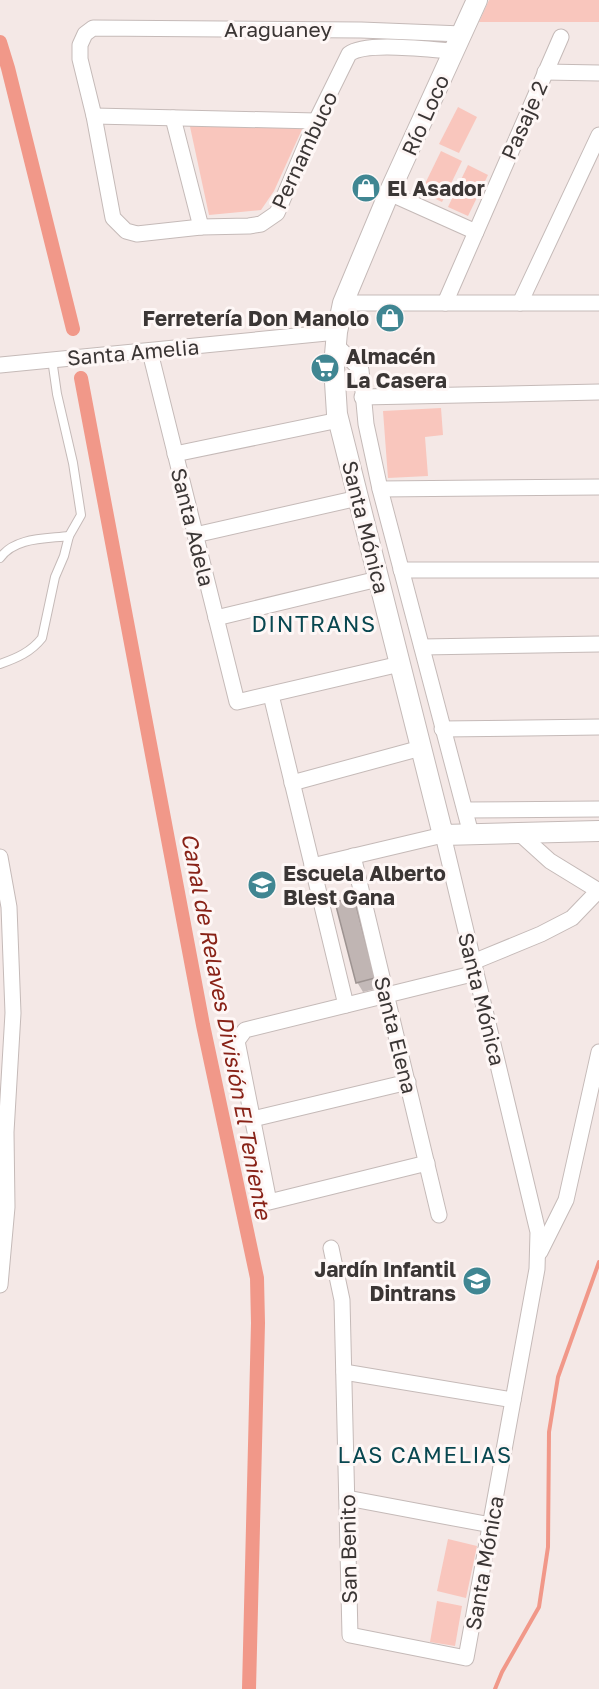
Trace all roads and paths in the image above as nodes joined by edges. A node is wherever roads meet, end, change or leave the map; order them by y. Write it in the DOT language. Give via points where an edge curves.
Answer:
graph roads {
  1 [pos="477,0"];
  2 [pos="561,37"];
  3 [pos="458,43"];
  4 [pos="545,72"];
  5 [pos="599,73"];
  6 [pos="94,116"];
  7 [pos="173,118"];
  8 [pos="316,121"];
  9 [pos="599,135"];
  10 [pos="389,193"];
  11 [pos="201,227"];
  12 [pos="476,232"];
  13 [pos="343,303"];
  14 [pos="445,303"];
  15 [pos="520,303"];
  16 [pos="599,303"];
  17 [pos="336,338"];
  18 [pos="150,352"];
  19 [pos="52,359"];
  20 [pos="0,365"];
  21 [pos="599,392"];
  22 [pos="362,397"];
  23 [pos="339,420"];
  24 [pos="175,454"];
  25 [pos="599,487"];
  26 [pos="380,489"];
  27 [pos="358,498"];
  28 [pos="195,535"];
  29 [pos="69,536"];
  30 [pos="0,558"];
  31 [pos="401,570"];
  32 [pos="599,570"];
  33 [pos="378,579"];
  34 [pos="216,618"];
  35 [pos="599,644"];
  36 [pos="422,647"];
  37 [pos="0,664"];
  38 [pos="400,664"];
  39 [pos="272,695"];
  40 [pos="599,727"];
  41 [pos="442,729"];
  42 [pos="421,748"];
  43 [pos="292,783"];
  44 [pos="599,808"];
  45 [pos="465,810"];
  46 [pos="599,831"];
  47 [pos="519,833"];
  48 [pos="471,834"];
  49 [pos="442,835"];
  50 [pos="353,856"];
  51 [pos="0,857"];
  52 [pos="312,866"];
  53 [pos="598,891"];
  54 [pos="474,968"];
  55 [pos="387,995"];
  56 [pos="346,1005"];
  57 [pos="599,1052"];
  58 [pos="408,1082"];
  59 [pos="253,1119"];
  60 [pos="427,1163"];
  61 [pos="439,1215"];
  62 [pos="331,1248"];
  63 [pos="537,1257"];
  64 [pos="0,1285"];
  65 [pos="344,1371"];
  66 [pos="513,1400"];
  67 [pos="347,1498"];
  68 [pos="491,1525"];
  69 [pos="466,1658"];
  1 -- 3 [label="street, Río Loco"];
  2 -- 4 [label="street, Pasaje 2"];
  3 -- 6 [label="street, Araguaney" via="362,30 93,28 80,45 80,59"];
  3 -- 8 [label="street, Pernambuco" via="355,50 349,54"];
  3 -- 10 [label="street, Río Loco"];
  4 -- 5 [label="street"];
  4 -- 12 [label="street, Pasaje 2"];
  6 -- 7 [label="street"];
  6 -- 11 [label="street, Pernambuco" via="113,218 126,231 137,234"];
  7 -- 8 [label="street"];
  7 -- 11 [label="street"];
  8 -- 11 [label="street, Pernambuco" via="276,213 261,224"];
  9 -- 15 [label="street"];
  10 -- 12 [label="street"];
  10 -- 13 [label="street, Río Loco"];
  12 -- 14 [label="street, Pasaje 2"];
  13 -- 14 [label="street"];
  13 -- 17 [label="street, Río Loco"];
  14 -- 15 [label="street"];
  15 -- 16 [label="street"];
  17 -- 18 [label="street, Santa Amelia"];
  17 -- 22 [label="street, Santa Mónica" via="361,370"];
  17 -- 23 [label="street, Santa Mónica" via="334,366"];
  18 -- 19 [label="street, Santa Amelia"];
  18 -- 24 [label="street, Santa Adela"];
  19 -- 20 [label="street, Santa Amelia"];
  19 -- 29 [label="lane" via="81,515"];
  21 -- 22 [label="street"];
  22 -- 26 [label="street, Santa Mónica"];
  23 -- 24 [label="street"];
  23 -- 27 [label="street, Santa Mónica"];
  24 -- 28 [label="street, Santa Adela"];
  25 -- 26 [label="street"];
  26 -- 31 [label="street, Santa Mónica"];
  27 -- 28 [label="street"];
  27 -- 33 [label="street, Santa Mónica"];
  28 -- 34 [label="street, Santa Adela"];
  29 -- 30 [label="lane" via="31,540 12,547"];
  29 -- 37 [label="lane" via="55,577 42,638 18,658"];
  31 -- 32 [label="street"];
  31 -- 36 [label="street, Santa Mónica"];
  33 -- 34 [label="street"];
  33 -- 38 [label="street, Santa Mónica"];
  34 -- 39 [label="street, Santa Adela" via="237,702"];
  35 -- 36 [label="street"];
  36 -- 41 [label="street, Santa Mónica"];
  38 -- 39 [label="street"];
  38 -- 42 [label="street, Santa Mónica"];
  39 -- 43 [label="street"];
  40 -- 41 [label="street"];
  41 -- 45 [label="street, Santa Mónica"];
  42 -- 43 [label="street"];
  42 -- 49 [label="street, Santa Mónica"];
  43 -- 52 [label="street"];
  44 -- 45 [label="street"];
  45 -- 48 [label="street, Santa Mónica"];
  46 -- 47 [label="street"];
  47 -- 48 [label="street"];
  47 -- 53 [label="street" via="550,861"];
  48 -- 49 [label="street"];
  49 -- 50 [label="street"];
  49 -- 54 [label="street, Santa Mónica"];
  50 -- 52 [label="street"];
  50 -- 55 [label="street, Santa Elena"];
  51 -- 64 [label="street" via="9,907 13,1012 6,1132 7,1207"];
  52 -- 56 [label="street"];
  53 -- 54 [label="street" via="572,918"];
  54 -- 55 [label="street"];
  54 -- 63 [label="street, Santa Mónica" via="538,1232"];
  55 -- 56 [label="street"];
  55 -- 58 [label="street, Santa Elena"];
  56 -- 59 [label="street" via="245,1030 237,1041"];
  57 -- 63 [label="street" via="566,1200"];
  58 -- 59 [label="street"];
  58 -- 60 [label="street, Santa Elena"];
  59 -- 60 [label="street" via="269,1202"];
  60 -- 61 [label="street, Santa Elena"];
  62 -- 65 [label="street, San Benito" via="342,1300"];
  63 -- 66 [label="street, Santa Mónica"];
  65 -- 66 [label="street"];
  65 -- 67 [label="street, San Benito"];
  66 -- 68 [label="street, Santa Mónica"];
  67 -- 68 [label="street"];
  67 -- 69 [label="street, San Benito" via="350,1635"];
  68 -- 69 [label="street, Santa Mónica"];
}
